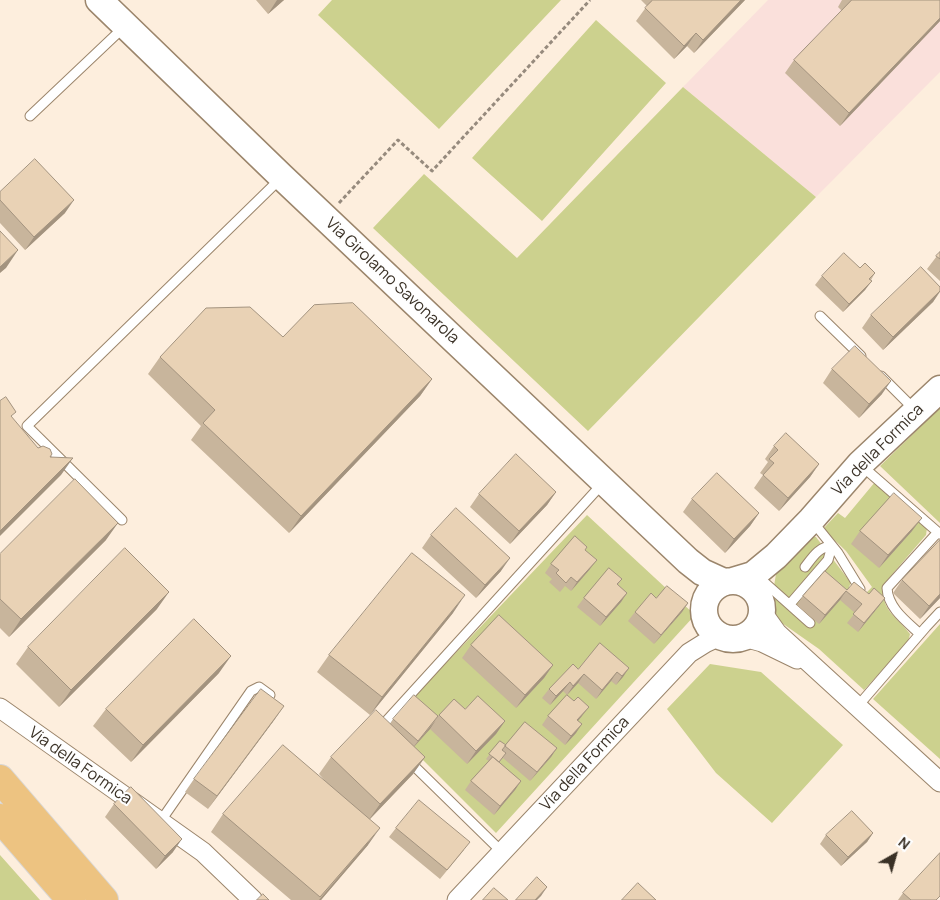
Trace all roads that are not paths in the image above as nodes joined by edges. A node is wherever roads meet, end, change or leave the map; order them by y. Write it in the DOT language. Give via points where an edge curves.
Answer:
graph roads {
  1 [pos="99,0"];
  2 [pos="125,26"];
  3 [pos="30,116"];
  4 [pos="282,177"];
  5 [pos="820,316"];
  6 [pos="940,389"];
  7 [pos="917,411"];
  8 [pos="860,464"];
  9 [pos="605,481"];
  10 [pos="122,520"];
  11 [pos="811,520"];
  12 [pos="939,533"];
  13 [pos="832,546"];
  14 [pos="683,555"];
  15 [pos="776,556"];
  16 [pos="805,567"];
  17 [pos="729,582"];
  18 [pos="860,589"];
  19 [pos="761,597"];
  20 [pos="705,600"];
  21 [pos="790,604"];
  22 [pos="940,612"];
  23 [pos="810,623"];
  24 [pos="920,634"];
  25 [pos="732,637"];
  26 [pos="818,671"];
  27 [pos="276,700"];
  28 [pos="857,706"];
  29 [pos="0,708"];
  30 [pos="384,738"];
  31 [pos="405,758"];
  32 [pos="0,779"];
  33 [pos="940,782"];
  34 [pos="0,818"];
  35 [pos="160,822"];
  36 [pos="502,852"];
  37 [pos="71,900"];
  38 [pos="104,900"];
  39 [pos="253,900"];
  40 [pos="457,900"];
  1 -- 2 [label="street, Via Girolamo Savonarola"];
  2 -- 3 [label="lane"];
  2 -- 4 [label="street, Via Girolamo Savonarola"];
  4 -- 9 [label="street, Via Girolamo Savonarola"];
  4 -- 10 [label="lane" via="28,426"];
  5 -- 7 [label="lane"];
  6 -- 7 [label="street, Via della Formica"];
  7 -- 8 [label="street, Via della Formica"];
  8 -- 11 [label="street, Via della Formica"];
  8 -- 12 [label="lane"];
  9 -- 14 [label="street, Via Girolamo Savonarola"];
  9 -- 30 [label="lane" via="377,731"];
  11 -- 13 [label="lane"];
  11 -- 15 [label="street, Via della Formica"];
  12 -- 24 [label="lane" via="887,588 887,596 895,609"];
  13 -- 16 [label="lane" via="825,546 817,552"];
  13 -- 18 [label="lane"];
  13 -- 21 [label="lane" via="828,560"];
  14 -- 15 [label="street" via="723,572 748,568"];
  14 -- 17 [label="street, Via Girolamo Savonarola" via="702,572"];
  14 -- 20 [label="street, Via Girolamo Savonarola"];
  15 -- 17 [label="street, Via della Formica" via="753,575"];
  15 -- 19 [label="street, Via della Formica"];
  17 -- 19 [label="street" via="749,586"];
  17 -- 20 [label="street" via="716,586"];
  19 -- 21 [label="lane"];
  19 -- 25 [label="street" via="757,627"];
  19 -- 26 [label="street" via="777,633"];
  20 -- 25 [label="street" via="707,625 713,632"];
  21 -- 23 [label="lane"];
  22 -- 24 [label="lane"];
  24 -- 28 [label="lane"];
  25 -- 26 [label="street" via="774,647"];
  25 -- 36 [label="street, Via della Formica" via="705,643 690,653"];
  26 -- 28 [label="street"];
  27 -- 35 [label="lane" via="259,687 251,691"];
  28 -- 33 [label="street"];
  29 -- 35 [label="street, Via della Formica"];
  31 -- 36 [label="lane"];
  32 -- 38 [label="highway"];
  34 -- 37 [label="highway"];
  35 -- 39 [label="street, Via della Formica" via="203,852"];
  36 -- 40 [label="street, Via della Formica"];
}
